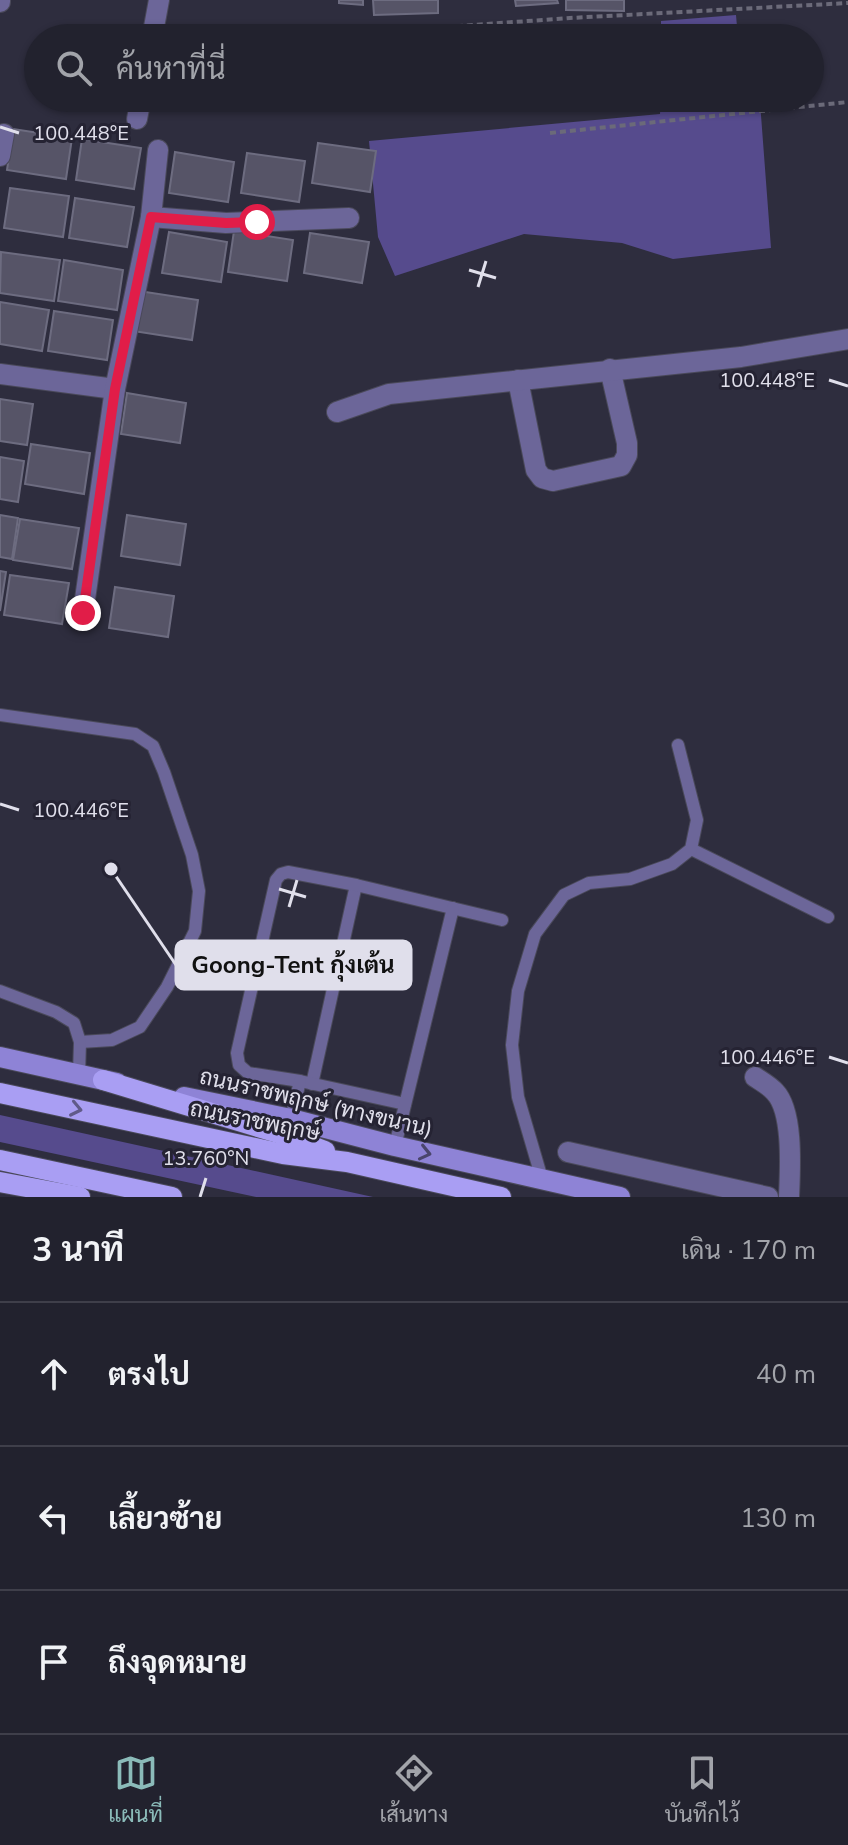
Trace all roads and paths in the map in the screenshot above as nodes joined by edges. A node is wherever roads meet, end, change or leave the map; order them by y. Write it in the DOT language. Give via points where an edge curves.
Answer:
graph roads {
  1 [pos="159,0"];
  2 [pos="848,3"];
  3 [pos="155,24"];
  4 [pos="487,24"];
  5 [pos="848,102"];
  6 [pos="824,104"];
  7 [pos="138,112"];
  8 [pos="752,112"];
  9 [pos="137,119"];
  10 [pos="550,133"];
  11 [pos="4,134"];
  12 [pos="158,150"];
  13 [pos="0,156"];
  14 [pos="151,217"];
  15 [pos="349,218"];
  16 [pos="848,339"];
  17 [pos="610,369"];
  18 [pos="0,374"];
  19 [pos="518,380"];
  20 [pos="115,389"];
  21 [pos="337,412"];
  22 [pos="83,613"];
  23 [pos="0,715"];
  24 [pos="678,745"];
  25 [pos="691,849"];
  26 [pos="356,885"];
  27 [pos="453,908"];
  28 [pos="828,917"];
  29 [pos="502,920"];
  30 [pos="0,991"];
  31 [pos="80,1042"];
  32 [pos="0,1057"];
  33 [pos="79,1074"];
  34 [pos="755,1077"];
  35 [pos="103,1080"];
  36 [pos="306,1082"];
  37 [pos="0,1093"];
  38 [pos="405,1104"];
  39 [pos="291,1119"];
  40 [pos="395,1146"];
  41 [pos="568,1152"];
  42 [pos="0,1160"];
  43 [pos="347,1162"];
  44 [pos="542,1179"];
  45 [pos="0,1182"];
  46 [pos="80,1197"];
  47 [pos="172,1197"];
  48 [pos="501,1197"];
  49 [pos="620,1197"];
  50 [pos="768,1197"];
  51 [pos="789,1197"];
  1 -- 3 [label="street"];
  2 -- 4 [label="path"];
  5 -- 6 [label="path"];
  7 -- 9 [label="street"];
  8 -- 10 [label="path"];
  11 -- 13 [label="street"];
  12 -- 14 [label="street"];
  14 -- 15 [label="street" via="226,223"];
  14 -- 20 [label="street"];
  16 -- 17 [label="street" via="741,357"];
  17 -- 19 [label="street"];
  17 -- 19 [label="street" via="627,455 621,466 553,481 536,470"];
  18 -- 20 [label="street"];
  19 -- 21 [label="street" via="389,394"];
  20 -- 22 [label="street"];
  23 -- 31 [label="lane" via="135,734 153,746 192,855 199,891 195,931 167,987 140,1027 112,1040"];
  24 -- 25 [label="lane" via="697,820"];
  25 -- 28 [label="lane"];
  25 -- 44 [label="lane" via="672,864 630,879 589,883 564,895 535,934 518,991 512,1045 518,1097"];
  26 -- 27 [label="lane"];
  26 -- 36 [label="lane"];
  26 -- 36 [label="lane" via="288,872 276,880 237,1053 239,1065 248,1073"];
  27 -- 29 [label="lane"];
  27 -- 38 [label="lane"];
  30 -- 31 [label="lane" via="74,1023"];
  31 -- 33 [label="lane"];
  32 -- 33 [label="main road, ถนนราชพฤกษ์ (ทางขนาน)"];
  33 -- 35 [label="main road, ถนนราชพฤกษ์ (ทางขนาน)"];
  34 -- 51 [label="street" via="777,1093 787,1118"];
  35 -- 39 [label="main road, ถนนราชพฤกษ์ (ทางขนาน)"];
  35 -- 43 [label="main road" via="278,1133"];
  36 -- 38 [label="lane"];
  36 -- 39 [label="lane"];
  37 -- 43 [label="main road, ถนนราชพฤกษ์, one-way" via="283,1154"];
  38 -- 40 [label="lane"];
  39 -- 40 [label="main road, ถนนราชพฤกษ์ (ทางขนาน)"];
  40 -- 44 [label="main road, ถนนราชพฤกษ์ (ทางขนาน), one-way"];
  41 -- 50 [label="street"];
  42 -- 47 [label="main road"];
  43 -- 48 [label="main road, ถนนราชพฤกษ์"];
  44 -- 49 [label="main road, ถนนราชพฤกษ์ (ทางขนาน)"];
  45 -- 46 [label="main road"];
}
